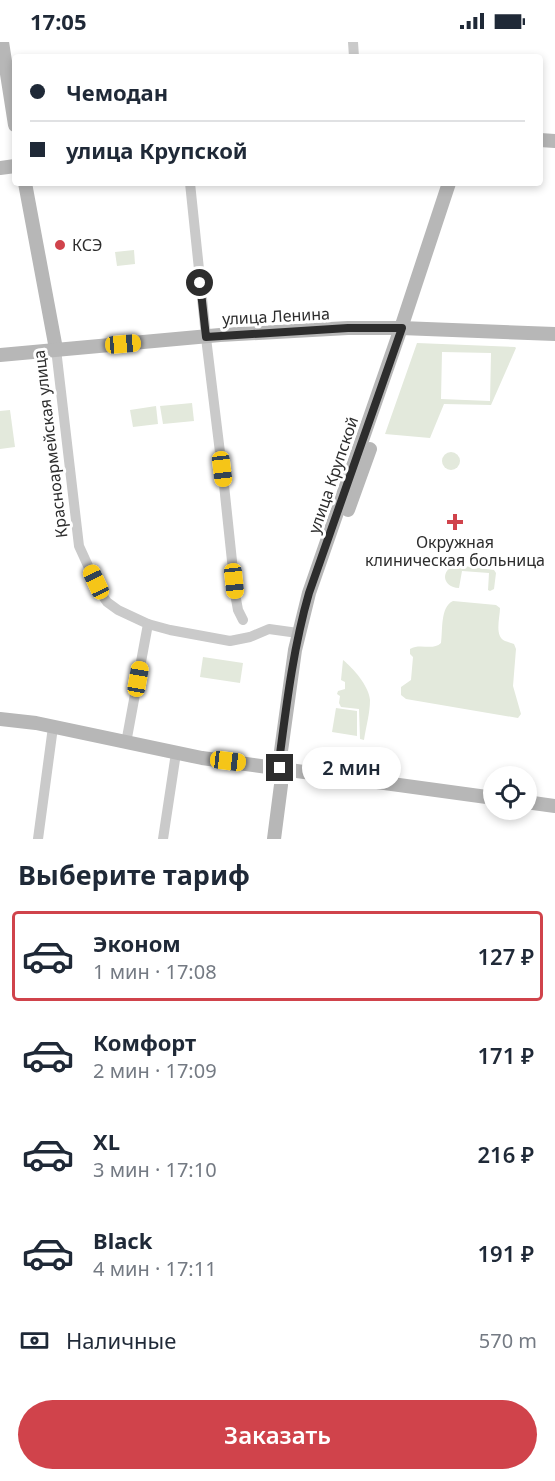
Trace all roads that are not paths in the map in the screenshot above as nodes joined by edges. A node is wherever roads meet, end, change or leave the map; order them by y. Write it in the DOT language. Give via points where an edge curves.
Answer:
graph roads {
  1 [pos="2,42"];
  2 [pos="12,106"];
  3 [pos="27,186"];
  4 [pos="190,186"];
  5 [pos="448,186"];
  6 [pos="457,186"];
  7 [pos="406,328"];
  8 [pos="555,334"];
  9 [pos="206,337"];
  10 [pos="56,349"];
  11 [pos="0,355"];
  12 [pos="243,620"];
  13 [pos="148,624"];
  14 [pos="302,634"];
  15 [pos="0,719"];
  16 [pos="53,727"];
  17 [pos="126,743"];
  18 [pos="176,753"];
  19 [pos="283,768"];
  20 [pos="483,796"];
  21 [pos="537,804"];
  22 [pos="555,806"];
  23 [pos="38,839"];
  24 [pos="163,839"];
  25 [pos="274,839"];
  1 -- 2 [label="street"];
  3 -- 10 [label="street, Красноармейская улица"];
  4 -- 9 [label="street"];
  5 -- 7 [label="street, улица Крупской"];
  6 -- 7 [label="street, улица Крупской"];
  7 -- 8 [label="street, улица Ленина"];
  7 -- 9 [label="street, улица Ленина"];
  7 -- 14 [label="street, улица Крупской" via="313,582"];
  9 -- 10 [label="street, улица Ленина"];
  9 -- 12 [label="street" via="236,599"];
  10 -- 11 [label="street, улица Ленина"];
  10 -- 13 [label="street, Красноармейская улица" via="79,546 107,602"];
  13 -- 14 [label="street, Красноармейская улица" via="230,641 270,629"];
  13 -- 17 [label="street"];
  14 -- 19 [label="street, улица Крупской" via="289,756"];
  15 -- 16 [label="street"];
  16 -- 17 [label="street"];
  16 -- 23 [label="street"];
  17 -- 18 [label="street"];
  18 -- 19 [label="street"];
  18 -- 24 [label="street"];
  19 -- 20 [label="street"];
  19 -- 25 [label="street, улица Крупской"];
  21 -- 22 [label="street"];
}
